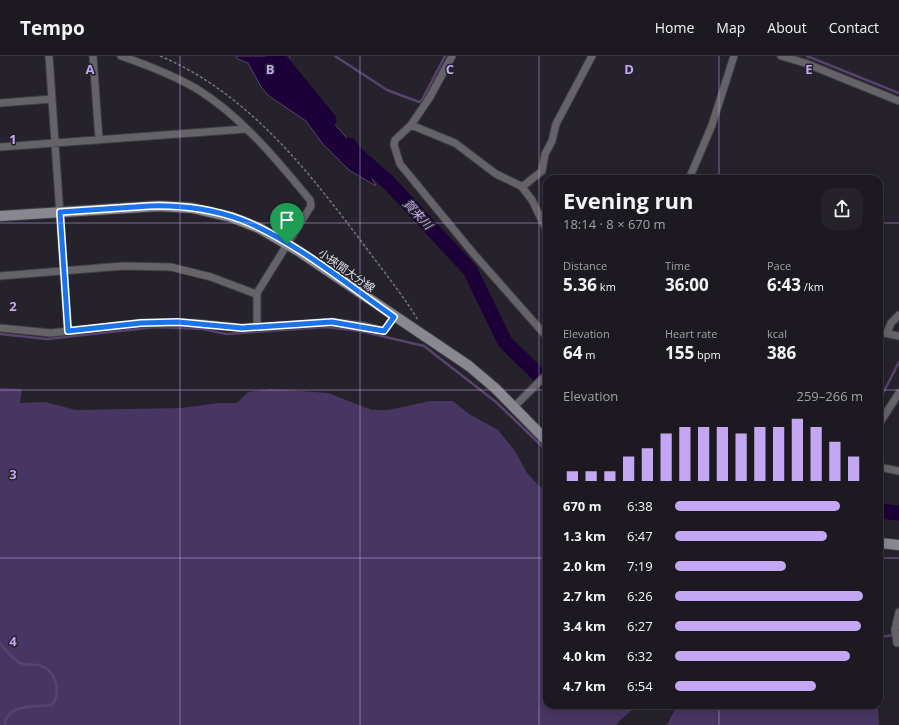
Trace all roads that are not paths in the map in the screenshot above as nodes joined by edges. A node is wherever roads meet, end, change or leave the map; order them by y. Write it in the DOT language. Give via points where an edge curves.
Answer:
graph roads {
  1 [pos="49,56"];
  2 [pos="94,56"];
  3 [pos="121,56"];
  4 [pos="452,56"];
  5 [pos="592,56"];
  6 [pos="734,56"];
  7 [pos="781,56"];
  8 [pos="52,99"];
  9 [pos="899,101"];
  10 [pos="0,103"];
  11 [pos="412,125"];
  12 [pos="246,129"];
  13 [pos="99,140"];
  14 [pos="55,143"];
  15 [pos="0,147"];
  16 [pos="691,175"];
  17 [pos="522,187"];
  18 [pos="60,212"];
  19 [pos="0,216"];
  20 [pos="543,223"];
  21 [pos="287,244"];
  22 [pos="64,271"];
  23 [pos="0,276"];
  24 [pos="256,294"];
  25 [pos="899,315"];
  26 [pos="394,317"];
  27 [pos="257,327"];
  28 [pos="0,328"];
  29 [pos="68,331"];
  30 [pos="883,332"];
  31 [pos="543,333"];
  32 [pos="887,333"];
  33 [pos="899,336"];
  34 [pos="543,378"];
  35 [pos="899,393"];
  36 [pos="517,403"];
  37 [pos="883,418"];
  38 [pos="543,436"];
  39 [pos="883,468"];
  40 [pos="899,471"];
  41 [pos="883,544"];
  42 [pos="899,545"];
  43 [pos="899,612"];
  44 [pos="897,643"];
  1 -- 8 [label="street"];
  2 -- 13 [label="street"];
  3 -- 12 [label="street" via="196,89"];
  4 -- 11 [label="street"];
  5 -- 17 [label="street" via="556,124 542,171"];
  6 -- 16 [label="street" via="712,126"];
  7 -- 9 [label="street" via="805,63"];
  8 -- 10 [label="street"];
  8 -- 14 [label="street"];
  11 -- 17 [label="street" via="455,143 496,174"];
  11 -- 31 [label="street" via="394,145 402,168"];
  12 -- 13 [label="street"];
  12 -- 21 [label="street" via="311,201"];
  13 -- 14 [label="street"];
  14 -- 15 [label="street"];
  14 -- 18 [label="street"];
  17 -- 20 [label="street" via="532,200"];
  18 -- 19 [label="main road, 小挾間大分線"];
  18 -- 21 [label="main road, 小挾間大分線" via="154,206 192,208 240,220"];
  18 -- 22 [label="street"];
  21 -- 24 [label="street"];
  21 -- 26 [label="main road, 小挾間大分線"];
  22 -- 23 [label="street"];
  22 -- 24 [label="street" via="171,267 211,277"];
  22 -- 29 [label="street"];
  24 -- 27 [label="street"];
  25 -- 32 [label="street"];
  26 -- 27 [label="street" via="384,331 332,322"];
  26 -- 36 [label="main road, 小挾間大分線" via="469,366"];
  27 -- 29 [label="street" via="231,328 197,323 160,322"];
  28 -- 29 [label="street" via="38,333"];
  30 -- 32 [label="street"];
  32 -- 33 [label="street"];
  34 -- 36 [label="street"];
  35 -- 37 [label="street"];
  36 -- 38 [label="main road, 小挾間大分線"];
  39 -- 40 [label="street"];
  41 -- 42 [label="main road"];
  43 -- 44 [label="street" via="895,630"];
}
